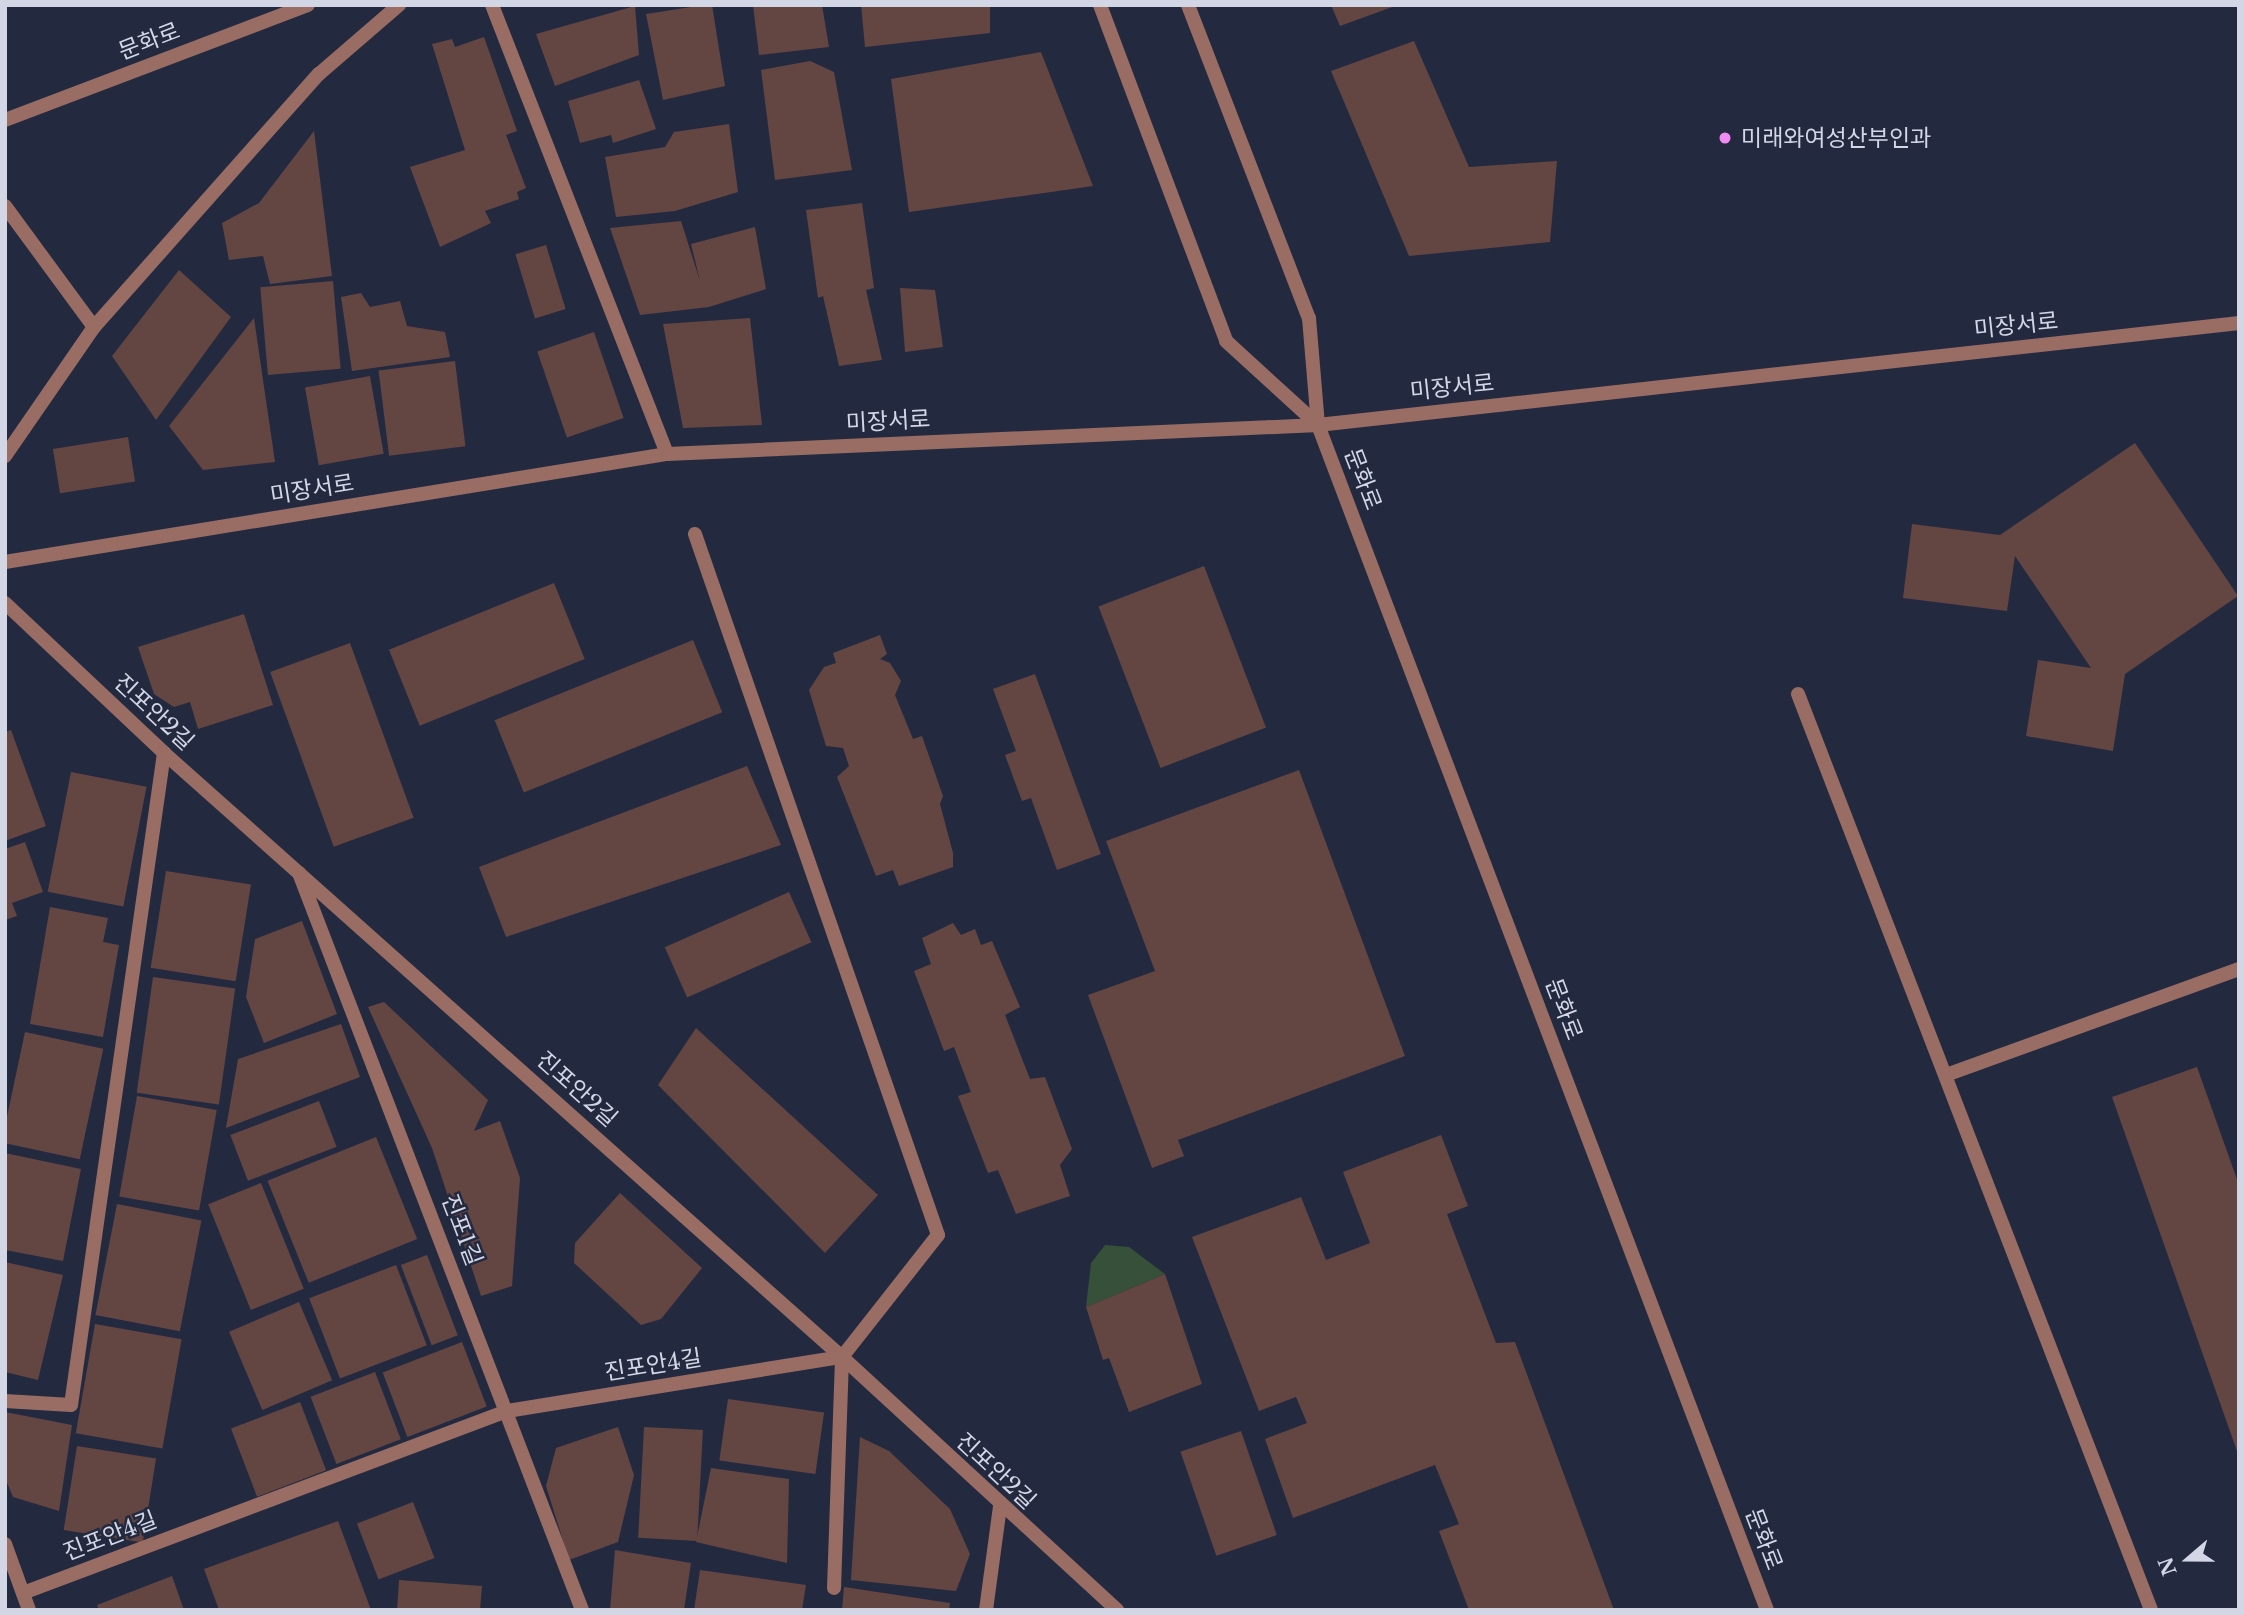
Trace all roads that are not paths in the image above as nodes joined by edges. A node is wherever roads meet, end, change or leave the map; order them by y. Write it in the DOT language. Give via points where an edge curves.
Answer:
graph roads {
  1 [pos="308,5"];
  2 [pos="399,5"];
  3 [pos="492,5"];
  4 [pos="1100,5"];
  5 [pos="1188,5"];
  6 [pos="5,120"];
  7 [pos="5,206"];
  8 [pos="2239,324"];
  9 [pos="94,327"];
  10 [pos="1318,425"];
  11 [pos="667,454"];
  12 [pos="5,456"];
  13 [pos="695,534"];
  14 [pos="5,562"];
  15 [pos="5,603"];
  16 [pos="1798,694"];
  17 [pos="164,753"];
  18 [pos="297,868"];
  19 [pos="2239,969"];
  20 [pos="1945,1075"];
  21 [pos="842,1357"];
  22 [pos="5,1401"];
  23 [pos="507,1411"];
  24 [pos="1000,1506"];
  25 [pos="5,1544"];
  26 [pos="834,1588"];
  27 [pos="23,1593"];
  28 [pos="29,1610"];
  29 [pos="582,1610"];
  30 [pos="986,1610"];
  31 [pos="1117,1610"];
  32 [pos="1766,1610"];
  33 [pos="2151,1610"];
  1 -- 6 [label="street, 문화로"];
  2 -- 9 [label="street" via="319,74"];
  3 -- 11 [label="street"];
  4 -- 10 [label="street, 문화로" via="1226,341"];
  5 -- 10 [label="street, 문화로" via="1309,317"];
  7 -- 9 [label="street"];
  8 -- 10 [label="street, 미장서로"];
  9 -- 12 [label="street"];
  10 -- 11 [label="street, 미장서로"];
  10 -- 32 [label="street, 문화로"];
  11 -- 14 [label="street, 미장서로"];
  13 -- 21 [label="street" via="938,1235"];
  15 -- 17 [label="street, 진포안2길"];
  16 -- 20 [label="street"];
  17 -- 18 [label="street, 진포안2길"];
  17 -- 22 [label="street" via="71,1405"];
  18 -- 21 [label="street, 진포안2길"];
  18 -- 23 [label="street, 진포1길"];
  19 -- 20 [label="street"];
  20 -- 33 [label="street"];
  21 -- 23 [label="street, 진포안4길"];
  21 -- 24 [label="street, 진포안2길"];
  21 -- 26 [label="street"];
  23 -- 27 [label="street, 진포안4길"];
  23 -- 29 [label="street, 진포1길"];
  24 -- 30 [label="street"];
  24 -- 31 [label="street, 진포안2길"];
  25 -- 27 [label="street"];
  27 -- 28 [label="street"];
}
